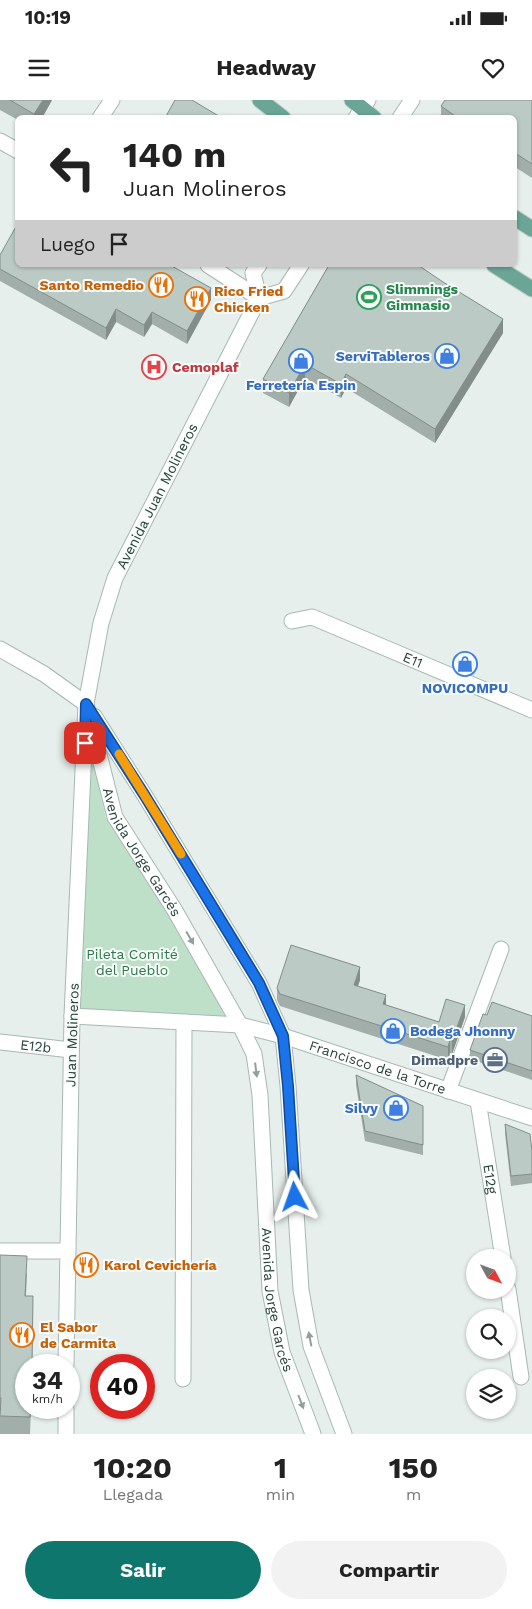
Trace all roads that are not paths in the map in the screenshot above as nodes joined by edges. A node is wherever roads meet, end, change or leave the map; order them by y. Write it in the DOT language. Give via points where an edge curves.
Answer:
graph roads {
  1 [pos="112,100"];
  2 [pos="260,100"];
  3 [pos="412,100"];
  4 [pos="360,106"];
  5 [pos="102,115"];
  6 [pos="279,115"];
  7 [pos="370,115"];
  8 [pos="402,115"];
  9 [pos="0,141"];
  10 [pos="15,149"];
  11 [pos="517,219"];
  12 [pos="532,229"];
  13 [pos="213,267"];
  14 [pos="258,267"];
  15 [pos="299,267"];
  16 [pos="497,267"];
  17 [pos="532,289"];
  18 [pos="259,298"];
  19 [pos="292,621"];
  20 [pos="0,648"];
  21 [pos="86,704"];
  22 [pos="532,710"];
  23 [pos="501,950"];
  24 [pos="72,1016"];
  25 [pos="184,1022"];
  26 [pos="240,1025"];
  27 [pos="283,1036"];
  28 [pos="0,1042"];
  29 [pos="71,1050"];
  30 [pos="448,1091"];
  31 [pos="478,1101"];
  32 [pos="532,1118"];
  33 [pos="502,1249"];
  34 [pos="0,1251"];
  35 [pos="67,1251"];
  36 [pos="509,1299"];
  37 [pos="66,1354"];
  38 [pos="521,1377"];
  39 [pos="183,1378"];
  40 [pos="66,1419"];
  41 [pos="66,1434"];
  42 [pos="313,1434"];
  43 [pos="344,1434"];
  1 -- 5 [label="street"];
  2 -- 6 [label="main road"];
  3 -- 8 [label="street"];
  4 -- 7 [label="main road"];
  9 -- 10 [label="street"];
  11 -- 12 [label="main road"];
  13 -- 18 [label="street"];
  14 -- 18 [label="street" via="253,273"];
  15 -- 18 [label="street" via="284,291"];
  16 -- 17 [label="main road"];
  18 -- 21 [label="street, Avenida Juan Molineros" via="115,578 101,623"];
  19 -- 22 [label="street, E11" via="312,617"];
  20 -- 21 [label="street"];
  21 -- 24 [label="street, Juan Molineros"];
  21 -- 26 [label="street, Avenida Jorge Garcés, one-way" via="115,817 174,909"];
  21 -- 27 [label="street, Avenida Jorge Garcés" via="259,983"];
  23 -- 30 [label="street"];
  24 -- 25 [label="street, Francisco de la Torre"];
  24 -- 29 [label="street, Juan Molineros"];
  25 -- 26 [label="street, Francisco de la Torre"];
  25 -- 39 [label="street"];
  26 -- 27 [label="street, Francisco de la Torre"];
  26 -- 42 [label="street, Avenida Jorge Garcés, one-way" via="254,1054 260,1095 270,1291 282,1352"];
  27 -- 30 [label="street, Francisco de la Torre"];
  43 -- 27 [label="street, Avenida Jorge Garcés, one-way" via="311,1346 301,1290"];
  28 -- 29 [label="street, E12b"];
  29 -- 35 [label="street, Juan Molineros"];
  30 -- 31 [label="street, Francisco de la Torre"];
  31 -- 32 [label="street, Francisco de la Torre"];
  31 -- 33 [label="street, E12g"];
  34 -- 35 [label="street"];
  35 -- 37 [label="street, Juan Molineros"];
  36 -- 38 [label="street"];
  40 -- 41 [label="street"];
}
